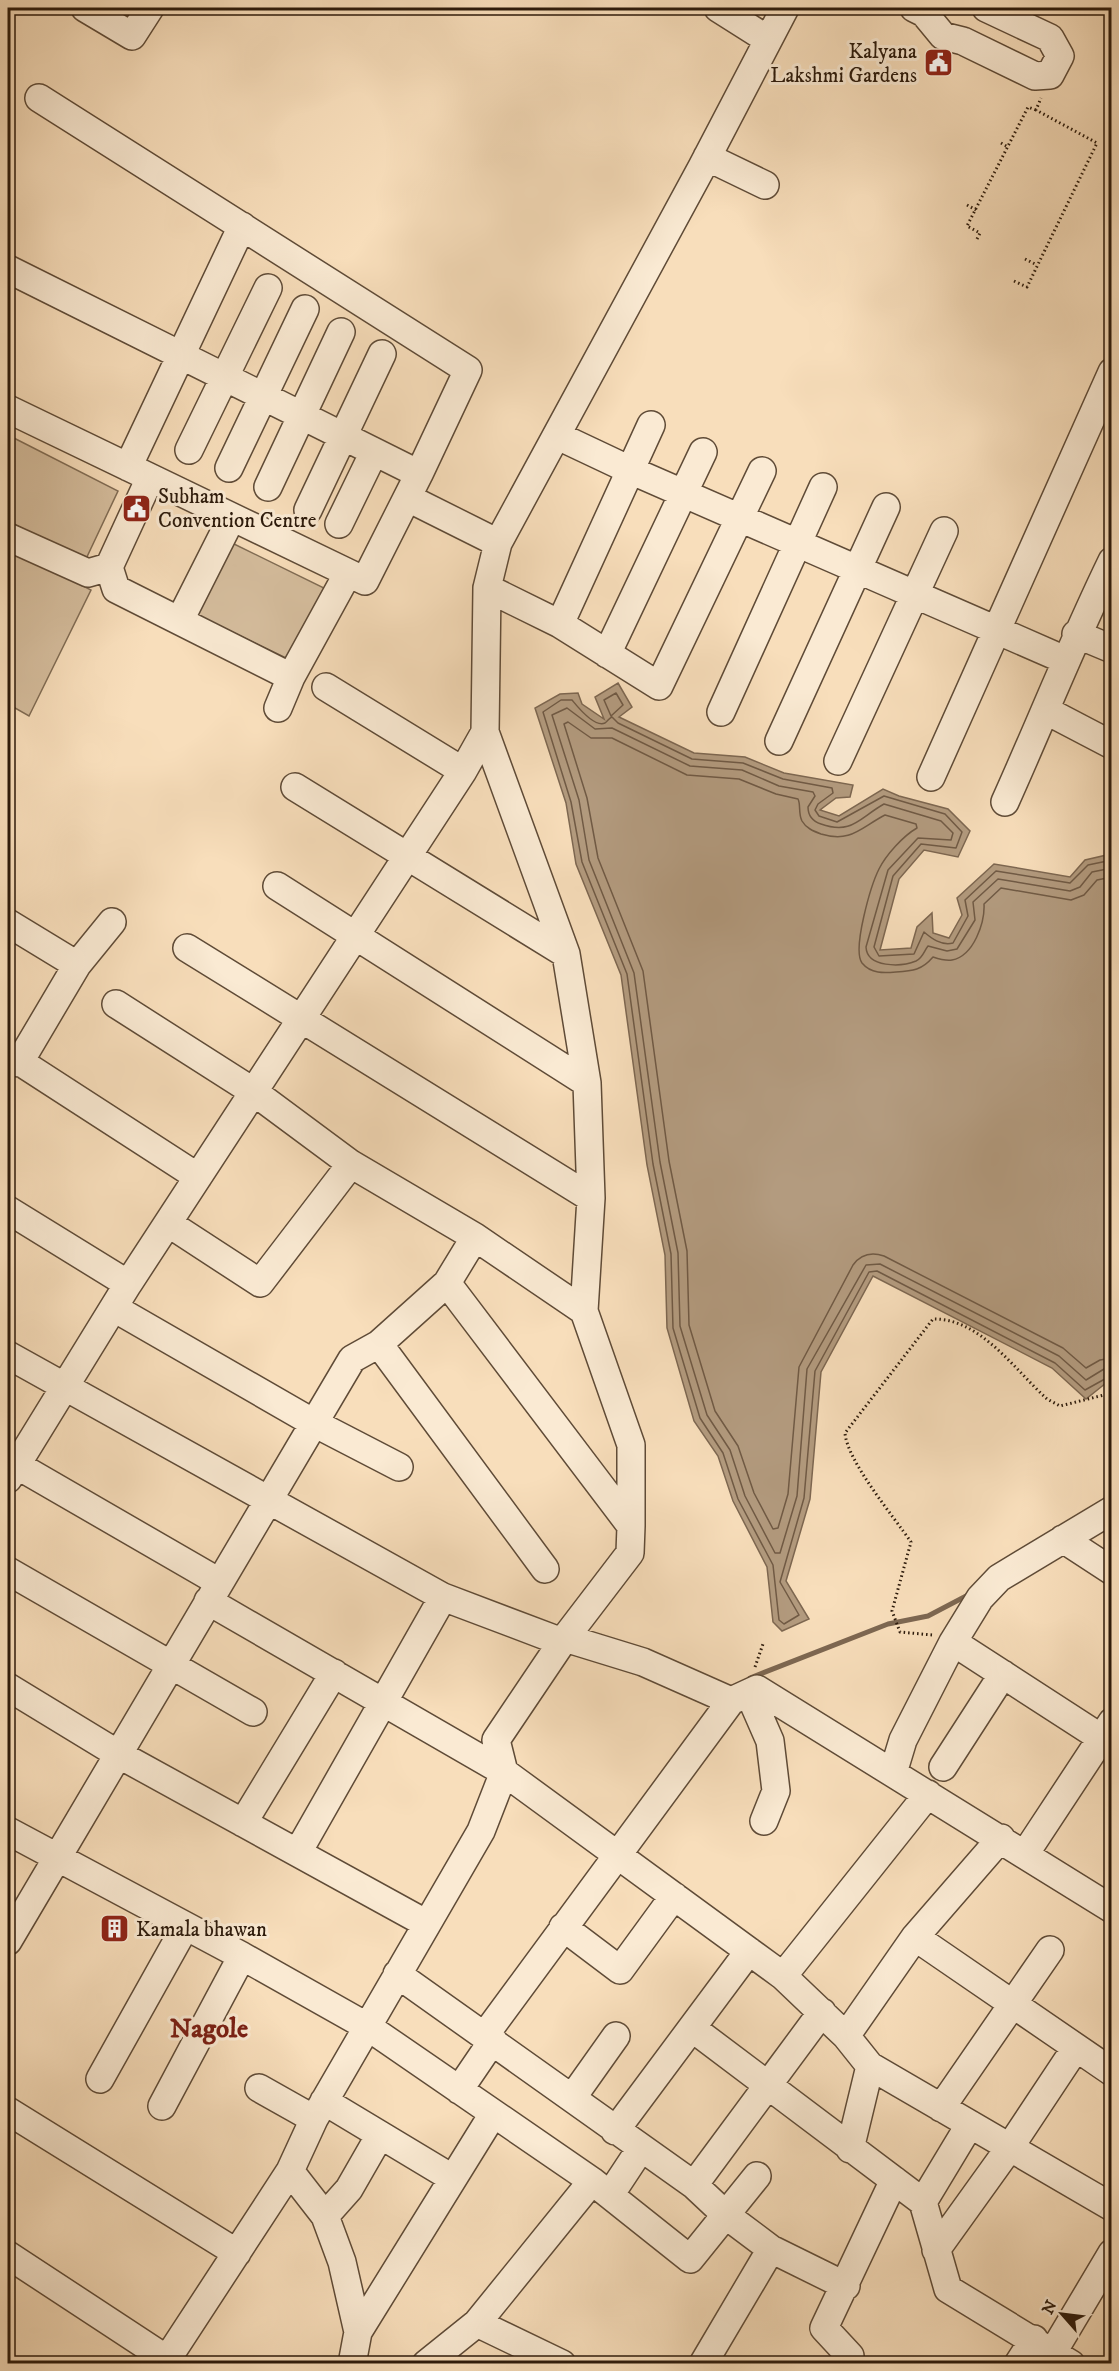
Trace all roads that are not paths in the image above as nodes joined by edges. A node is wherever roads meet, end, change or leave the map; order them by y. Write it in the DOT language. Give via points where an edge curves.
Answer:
graph roads {
  1 [pos="85,8"];
  2 [pos="150,8"];
  3 [pos="718,8"];
  4 [pos="785,8"];
  5 [pos="987,8"];
  6 [pos="919,15"];
  7 [pos="767,39"];
  8 [pos="39,98"];
  9 [pos="707,157"];
  10 [pos="765,185"];
  11 [pos="243,226"];
  12 [pos="8,269"];
  13 [pos="268,288"];
  14 [pos="304,309"];
  15 [pos="341,332"];
  16 [pos="382,354"];
  17 [pos="182,356"];
  18 [pos="1112,372"];
  19 [pos="224,377"];
  20 [pos="264,397"];
  21 [pos="1104,407"];
  22 [pos="8,409"];
  23 [pos="302,416"];
  24 [pos="651,425"];
  25 [pos="558,436"];
  26 [pos="344,437"];
  27 [pos="189,450"];
  28 [pos="374,452"];
  29 [pos="703,452"];
  30 [pos="229,468"];
  31 [pos="630,470"];
  32 [pos="762,471"];
  33 [pos="139,472"];
  34 [pos="413,486"];
  35 [pos="268,487"];
  36 [pos="823,487"];
  37 [pos="684,494"];
  38 [pos="886,507"];
  39 [pos="308,510"];
  40 [pos="232,517"];
  41 [pos="739,518"];
  42 [pos="339,524"];
  43 [pos="944,531"];
  44 [pos="8,537"];
  45 [pos="498,543"];
  46 [pos="797,544"];
  47 [pos="1111,562"];
  48 [pos="109,567"];
  49 [pos="858,570"];
  50 [pos="348,573"];
  51 [pos="488,588"];
  52 [pos="915,595"];
  53 [pos="180,620"];
  54 [pos="560,624"];
  55 [pos="996,630"];
  56 [pos="1076,634"];
  57 [pos="1112,649"];
  58 [pos="607,654"];
  59 [pos="1065,660"];
  60 [pos="291,677"];
  61 [pos="326,687"];
  62 [pos="278,708"];
  63 [pos="1047,711"];
  64 [pos="721,712"];
  65 [pos="485,732"];
  66 [pos="779,741"];
  67 [pos="1112,745"];
  68 [pos="838,761"];
  69 [pos="463,771"];
  70 [pos="932,777"];
  71 [pos="295,787"];
  72 [pos="1005,802"];
  73 [pos="407,858"];
  74 [pos="277,886"];
  75 [pos="112,922"];
  76 [pos="8,923"];
  77 [pos="356,937"];
  78 [pos="187,948"];
  79 [pos="566,954"];
  80 [pos="77,965"];
  81 [pos="116,1004"];
  82 [pos="303,1018"];
  83 [pos="13,1059"];
  84 [pos="587,1083"];
  85 [pos="254,1092"];
  86 [pos="351,1164"];
  87 [pos="198,1177"];
  88 [pos="591,1198"];
  89 [pos="8,1210"];
  90 [pos="168,1223"];
  91 [pos="475,1237"];
  92 [pos="447,1283"];
  93 [pos="128,1284"];
  94 [pos="114,1308"];
  95 [pos="584,1311"];
  96 [pos="379,1344"];
  97 [pos="8,1355"];
  98 [pos="64,1388"];
  99 [pos="312,1422"];
  100 [pos="399,1467"];
  101 [pos="10,1468"];
  102 [pos="268,1499"];
  103 [pos="1112,1510"];
  104 [pos="631,1526"];
  105 [pos="1063,1539"];
  106 [pos="545,1569"];
  107 [pos="8,1571"];
  108 [pos="1112,1571"];
  109 [pos="214,1592"];
  110 [pos="443,1597"];
  111 [pos="563,1640"];
  112 [pos="953,1642"];
  113 [pos="171,1666"];
  114 [pos="334,1673"];
  115 [pos="1003,1674"];
  116 [pos="8,1687"];
  117 [pos="740,1697"];
  118 [pos="382,1701"];
  119 [pos="790,1710"];
  120 [pos="253,1712"];
  121 [pos="1108,1735"];
  122 [pos="770,1741"];
  123 [pos="118,1754"];
  124 [pos="943,1767"];
  125 [pos="504,1772"];
  126 [pos="893,1773"];
  127 [pos="928,1794"];
  128 [pos="764,1821"];
  129 [pos="243,1823"];
  130 [pos="8,1831"];
  131 [pos="1001,1838"];
  132 [pos="298,1852"];
  133 [pos="616,1854"];
  134 [pos="1025,1854"];
  135 [pos="57,1859"];
  136 [pos="674,1896"];
  137 [pos="1112,1908"];
  138 [pos="427,1923"];
  139 [pos="185,1927"];
  140 [pos="563,1927"];
  141 [pos="915,1937"];
  142 [pos="8,1941"];
  143 [pos="1050,1950"];
  144 [pos="749,1951"];
  145 [pos="242,1956"];
  146 [pos="397,1974"];
  147 [pos="783,1976"];
  148 [pos="1013,2006"];
  149 [pos="822,2012"];
  150 [pos="368,2027"];
  151 [pos="692,2028"];
  152 [pos="615,2036"];
  153 [pos="846,2036"];
  154 [pos="489,2038"];
  155 [pos="1075,2049"];
  156 [pos="870,2066"];
  157 [pos="1112,2072"];
  158 [pos="100,2079"];
  159 [pos="768,2086"];
  160 [pos="259,2088"];
  161 [pos="459,2090"];
  162 [pos="572,2098"];
  163 [pos="162,2106"];
  164 [pos="941,2108"];
  165 [pos="319,2110"];
  166 [pos="8,2111"];
  167 [pos="494,2114"];
  168 [pos="970,2124"];
  169 [pos="615,2131"];
  170 [pos="381,2135"];
  171 [pos="1010,2147"];
  172 [pos="641,2148"];
  173 [pos="850,2149"];
  174 [pos="290,2170"];
  175 [pos="758,2176"];
  176 [pos="452,2178"];
  177 [pos="894,2180"];
  178 [pos="694,2184"];
  179 [pos="601,2188"];
  180 [pos="923,2202"];
  181 [pos="1112,2207"];
  182 [pos="325,2216"];
  183 [pos="727,2216"];
  184 [pos="771,2249"];
  185 [pos="936,2250"];
  186 [pos="237,2253"];
  187 [pos="1112,2253"];
  188 [pos="8,2255"];
  189 [pos="846,2286"];
  190 [pos="477,2323"];
  191 [pos="358,2332"];
  192 [pos="1053,2352"];
  193 [pos="169,2362"];
  194 [pos="352,2364"];
  195 [pos="426,2364"];
  196 [pos="561,2364"];
  197 [pos="703,2364"];
  198 [pos="850,2364"];
  199 [pos="1018,2364"];
  1 -- 2 [label="street" via="132,36"];
  3 -- 7 [label="street"];
  4 -- 7 [label="street"];
  5 -- 6 [label="street" via="1050,38 1060,56 1050,75 1035,76 951,51 944,36"];
  7 -- 9 [label="street"];
  8 -- 11 [label="street"];
  9 -- 10 [label="street"];
  9 -- 25 [label="street"];
  11 -- 17 [label="street"];
  11 -- 34 [label="street" via="468,370"];
  12 -- 17 [label="street"];
  13 -- 19 [label="street"];
  14 -- 20 [label="street"];
  15 -- 23 [label="street"];
  16 -- 26 [label="street"];
  17 -- 19 [label="street"];
  17 -- 33 [label="street"];
  18 -- 21 [label="street"];
  19 -- 20 [label="street"];
  19 -- 27 [label="street"];
  20 -- 23 [label="street"];
  20 -- 30 [label="street"];
  21 -- 55 [label="street"];
  22 -- 33 [label="street"];
  23 -- 26 [label="street"];
  23 -- 35 [label="street"];
  24 -- 31 [label="street"];
  25 -- 31 [label="street"];
  25 -- 45 [label="street"];
  26 -- 28 [label="street"];
  26 -- 39 [label="street"];
  28 -- 34 [label="street"];
  28 -- 42 [label="street"];
  29 -- 37 [label="street"];
  31 -- 37 [label="street"];
  31 -- 54 [label="street"];
  32 -- 41 [label="street"];
  33 -- 40 [label="street"];
  33 -- 48 [label="street"];
  34 -- 45 [label="street"];
  34 -- 50 [label="street" via="365,581"];
  36 -- 46 [label="street"];
  37 -- 41 [label="street"];
  37 -- 58 [label="street"];
  38 -- 49 [label="street"];
  40 -- 50 [label="street"];
  40 -- 53 [label="street"];
  41 -- 46 [label="street"];
  41 -- 58 [label="street" via="659,686"];
  43 -- 52 [label="street"];
  44 -- 48 [label="street" via="88,573"];
  45 -- 51 [label="street"];
  46 -- 49 [label="street"];
  46 -- 64 [label="street"];
  47 -- 56 [label="street"];
  48 -- 53 [label="street" via="116,589"];
  49 -- 52 [label="street"];
  49 -- 66 [label="street"];
  50 -- 60 [label="street"];
  51 -- 54 [label="street"];
  51 -- 65 [label="street"];
  52 -- 55 [label="street"];
  52 -- 68 [label="street"];
  53 -- 60 [label="street"];
  54 -- 58 [label="street"];
  55 -- 59 [label="street"];
  55 -- 70 [label="street"];
  56 -- 57 [label="street"];
  56 -- 59 [label="street"];
  59 -- 63 [label="street"];
  60 -- 62 [label="street"];
  61 -- 69 [label="street"];
  63 -- 67 [label="street"];
  63 -- 72 [label="street"];
  65 -- 69 [label="street"];
  65 -- 79 [label="street"];
  69 -- 73 [label="street"];
  71 -- 73 [label="street"];
  73 -- 77 [label="street"];
  73 -- 79 [label="street"];
  74 -- 77 [label="street"];
  75 -- 80 [label="street"];
  76 -- 80 [label="street"];
  77 -- 82 [label="street"];
  77 -- 84 [label="street"];
  78 -- 82 [label="street"];
  79 -- 84 [label="street"];
  80 -- 83 [label="street"];
  81 -- 85 [label="street"];
  82 -- 85 [label="street"];
  82 -- 88 [label="street"];
  83 -- 87 [label="street"];
  84 -- 88 [label="street"];
  85 -- 86 [label="street"];
  85 -- 87 [label="street"];
  86 -- 90 [label="street" via="260,1283"];
  86 -- 91 [label="street"];
  87 -- 90 [label="street"];
  88 -- 95 [label="street"];
  89 -- 93 [label="street"];
  90 -- 93 [label="street"];
  91 -- 92 [label="street"];
  91 -- 95 [label="street"];
  92 -- 96 [label="street"];
  92 -- 104 [label="street"];
  93 -- 94 [label="street"];
  94 -- 98 [label="street"];
  94 -- 99 [label="street"];
  95 -- 104 [label="street" via="631,1445"];
  96 -- 99 [label="street" via="352,1359"];
  96 -- 106 [label="street"];
  97 -- 98 [label="street"];
  98 -- 101 [label="street"];
  98 -- 102 [label="street"];
  99 -- 100 [label="street"];
  99 -- 102 [label="street"];
  101 -- 109 [label="street"];
  102 -- 109 [label="street"];
  102 -- 110 [label="street"];
  103 -- 105 [label="street"];
  104 -- 111 [label="street" via="630,1553"];
  105 -- 108 [label="street"];
  105 -- 112 [label="street" via="999,1578 980,1598"];
  107 -- 113 [label="street"];
  109 -- 113 [label="street"];
  109 -- 114 [label="street"];
  110 -- 111 [label="street"];
  110 -- 118 [label="street"];
  111 -- 117 [label="street" via="643,1662"];
  111 -- 125 [label="street" via="496,1740"];
  112 -- 115 [label="street"];
  112 -- 126 [label="street" via="903,1740"];
  113 -- 120 [label="street"];
  113 -- 123 [label="street"];
  114 -- 118 [label="street"];
  114 -- 129 [label="street"];
  115 -- 121 [label="street"];
  115 -- 124 [label="street"];
  116 -- 123 [label="street"];
  117 -- 119 [label="street" via="757,1689"];
  117 -- 122 [label="street"];
  117 -- 133 [label="street"];
  118 -- 125 [label="street"];
  118 -- 132 [label="street"];
  119 -- 122 [label="street"];
  119 -- 126 [label="street"];
  121 -- 134 [label="street"];
  122 -- 128 [label="street" via="776,1791"];
  123 -- 129 [label="street"];
  123 -- 135 [label="street"];
  125 -- 133 [label="street"];
  125 -- 138 [label="street" via="481,1831"];
  126 -- 127 [label="street"];
  127 -- 131 [label="street"];
  127 -- 147 [label="street"];
  129 -- 132 [label="street"];
  130 -- 135 [label="street"];
  131 -- 134 [label="street"];
  131 -- 141 [label="street"];
  132 -- 138 [label="street"];
  133 -- 136 [label="street"];
  133 -- 140 [label="street"];
  134 -- 137 [label="street"];
  135 -- 139 [label="street"];
  135 -- 142 [label="street"];
  136 -- 140 [label="street" via="620,1970"];
  136 -- 144 [label="street"];
  138 -- 146 [label="street"];
  139 -- 145 [label="street"];
  139 -- 158 [label="street"];
  140 -- 154 [label="street"];
  141 -- 148 [label="street"];
  141 -- 153 [label="street"];
  143 -- 148 [label="street"];
  144 -- 147 [label="street"];
  144 -- 151 [label="street"];
  145 -- 150 [label="street"];
  145 -- 163 [label="street"];
  146 -- 150 [label="street"];
  146 -- 154 [label="street"];
  147 -- 149 [label="street"];
  148 -- 155 [label="street"];
  148 -- 164 [label="street"];
  149 -- 153 [label="street"];
  149 -- 159 [label="street"];
  150 -- 161 [label="street"];
  150 -- 165 [label="street"];
  151 -- 159 [label="street"];
  151 -- 169 [label="street"];
  152 -- 162 [label="street"];
  153 -- 156 [label="street"];
  154 -- 161 [label="street"];
  154 -- 162 [label="street"];
  155 -- 157 [label="street"];
  155 -- 171 [label="street"];
  156 -- 164 [label="street"];
  156 -- 173 [label="street"];
  159 -- 173 [label="street"];
  159 -- 178 [label="street"];
  160 -- 165 [label="street"];
  161 -- 167 [label="street"];
  162 -- 169 [label="street"];
  164 -- 168 [label="street"];
  165 -- 170 [label="street"];
  165 -- 174 [label="street"];
  166 -- 186 [label="street"];
  167 -- 176 [label="street"];
  167 -- 179 [label="street"];
  168 -- 171 [label="street"];
  168 -- 180 [label="street"];
  169 -- 172 [label="street"];
  170 -- 176 [label="street"];
  170 -- 182 [label="street" via="349,2189"];
  171 -- 181 [label="street"];
  171 -- 185 [label="street"];
  172 -- 178 [label="street"];
  172 -- 179 [label="street"];
  173 -- 177 [label="street"];
  174 -- 182 [label="street"];
  174 -- 186 [label="street"];
  175 -- 183 [label="street"];
  176 -- 191 [label="street"];
  177 -- 180 [label="street"];
  177 -- 189 [label="street"];
  178 -- 183 [label="street"];
  179 -- 183 [label="street" via="690,2259"];
  179 -- 190 [label="street"];
  180 -- 185 [label="street"];
  182 -- 191 [label="street" via="342,2262"];
  183 -- 184 [label="street"];
  184 -- 189 [label="street"];
  184 -- 197 [label="street"];
  185 -- 192 [label="street" via="948,2289"];
  186 -- 193 [label="street"];
  187 -- 192 [label="street"];
  188 -- 193 [label="street"];
  189 -- 198 [label="street" via="824,2328 850,2356"];
  190 -- 195 [label="street"];
  190 -- 196 [label="street"];
  191 -- 194 [label="street"];
  192 -- 199 [label="street"];
}
